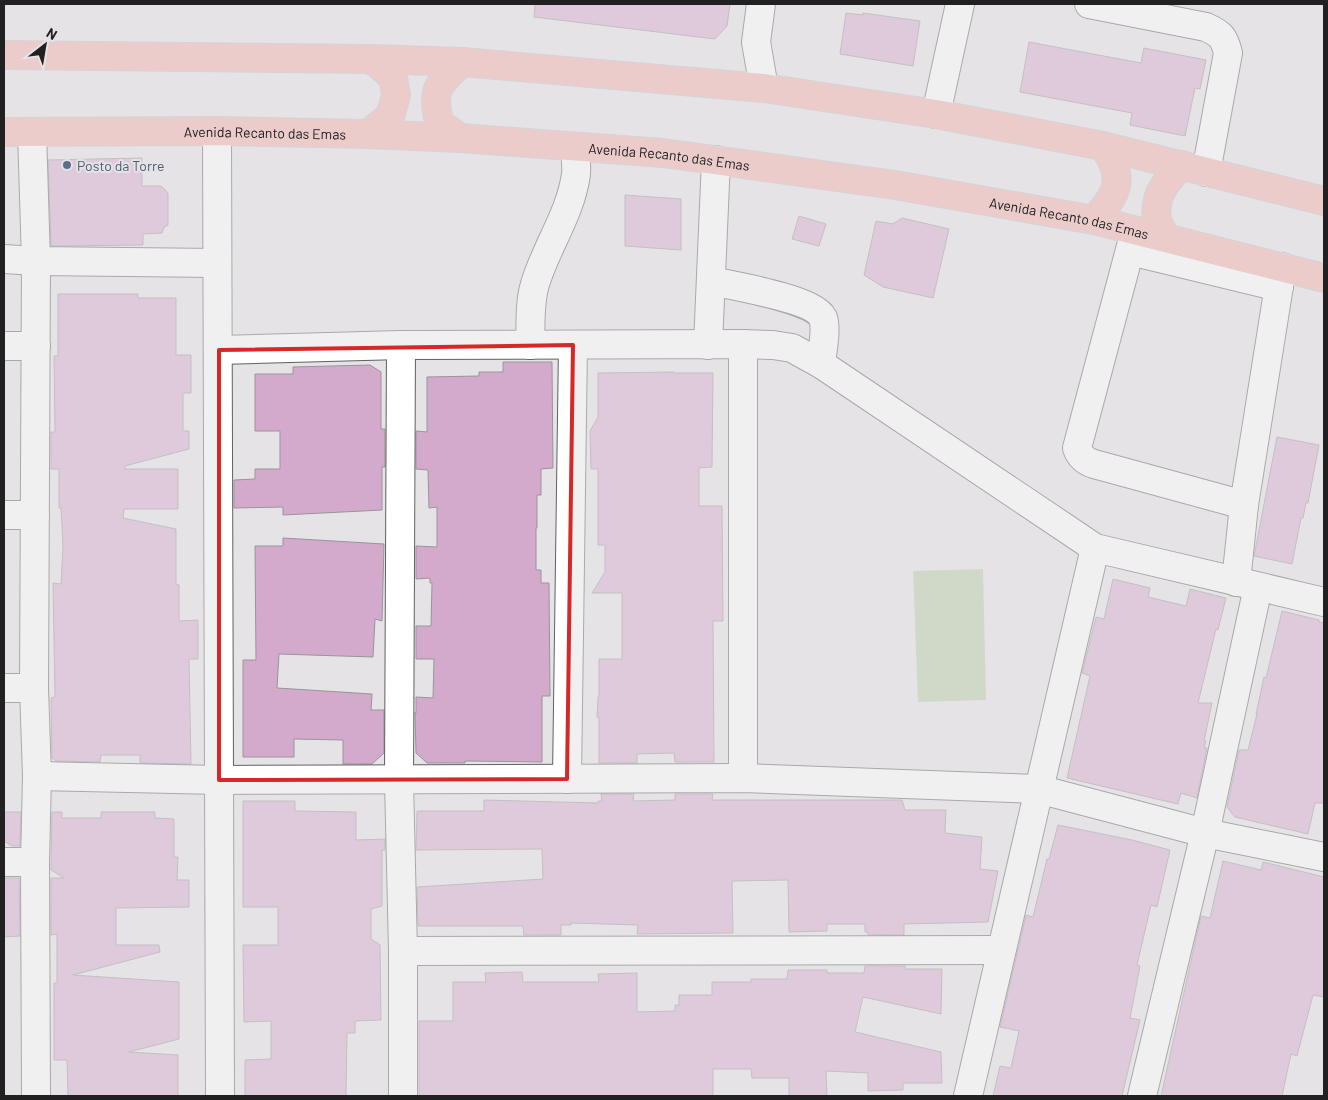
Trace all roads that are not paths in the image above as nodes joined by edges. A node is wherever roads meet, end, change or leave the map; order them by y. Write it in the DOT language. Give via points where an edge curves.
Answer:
graph roads {
  1 [pos="761,4"];
  2 [pos="960,4"];
  3 [pos="1089,4"];
  4 [pos="756,42"];
  5 [pos="4,55"];
  6 [pos="372,59"];
  7 [pos="462,62"];
  8 [pos="734,86"];
  9 [pos="764,88"];
  10 [pos="936,114"];
  11 [pos="218,131"];
  12 [pos="4,132"];
  13 [pos="32,132"];
  14 [pos="368,134"];
  15 [pos="460,138"];
  16 [pos="1103,146"];
  17 [pos="575,147"];
  18 [pos="716,160"];
  19 [pos="1194,169"];
  20 [pos="1324,202"];
  21 [pos="1094,220"];
  22 [pos="1165,237"];
  23 [pos="1132,241"];
  24 [pos="4,259"];
  25 [pos="36,261"];
  26 [pos="217,263"];
  27 [pos="1281,277"];
  28 [pos="1324,278"];
  29 [pos="712,281"];
  30 [pos="708,344"];
  31 [pos="743,344"];
  32 [pos="401,345"];
  33 [pos="530,345"];
  34 [pos="573,345"];
  35 [pos="4,346"];
  36 [pos="36,346"];
  37 [pos="219,350"];
  38 [pos="821,364"];
  39 [pos="1244,505"];
  40 [pos="4,515"];
  41 [pos="35,515"];
  42 [pos="1095,548"];
  43 [pos="1247,584"];
  44 [pos="1324,602"];
  45 [pos="4,688"];
  46 [pos="34,688"];
  47 [pos="37,776"];
  48 [pos="743,778"];
  49 [pos="567,779"];
  50 [pos="219,780"];
  51 [pos="399,781"];
  52 [pos="1038,789"];
  53 [pos="1205,833"];
  54 [pos="1324,858"];
  55 [pos="4,862"];
  56 [pos="35,862"];
  57 [pos="1001,950"];
  58 [pos="403,951"];
  59 [pos="36,1096"];
  60 [pos="220,1096"];
  61 [pos="403,1096"];
  62 [pos="968,1096"];
  63 [pos="1142,1096"];
  1 -- 4 [label="street"];
  2 -- 10 [label="street"];
  3 -- 19 [label="street" via="1206,27 1224,40 1228,53"];
  4 -- 8 [label="street"];
  4 -- 9 [label="street"];
  5 -- 6 [label="main road"];
  6 -- 7 [label="main road"];
  6 -- 14 [label="main road" via="392,77 396,96 390,116"];
  7 -- 8 [label="main road"];
  7 -- 15 [label="main road" via="440,83 435,101 439,123"];
  8 -- 9 [label="main road"];
  9 -- 10 [label="main road"];
  10 -- 16 [label="main road"];
  11 -- 13 [label="main road, Avenida Recanto das Emas"];
  11 -- 14 [label="main road, Avenida Recanto das Emas"];
  11 -- 26 [label="street"];
  12 -- 13 [label="main road, Avenida Recanto das Emas"];
  13 -- 25 [label="street"];
  14 -- 15 [label="main road, Avenida Recanto das Emas"];
  15 -- 17 [label="main road, Avenida Recanto das Emas"];
  16 -- 19 [label="main road"];
  16 -- 21 [label="main road" via="1116,171 1115,192"];
  17 -- 18 [label="main road, Avenida Recanto das Emas"];
  17 -- 33 [label="street" via="576,172 568,208 535,286"];
  18 -- 21 [label="main road, Avenida Recanto das Emas" via="895,185"];
  18 -- 29 [label="street"];
  19 -- 20 [label="main road"];
  19 -- 22 [label="main road" via="1167,180 1161,191 1156,206 1157,220"];
  21 -- 23 [label="main road, Avenida Recanto das Emas"];
  22 -- 23 [label="main road, Avenida Recanto das Emas"];
  22 -- 27 [label="main road, Avenida Recanto das Emas"];
  23 -- 27 [label="street"];
  23 -- 39 [label="street" via="1077,448 1079,454 1094,464"];
  24 -- 25 [label="street"];
  25 -- 26 [label="street"];
  25 -- 36 [label="street"];
  26 -- 37 [label="street"];
  27 -- 28 [label="main road, Avenida Recanto das Emas"];
  27 -- 39 [label="street"];
  29 -- 30 [label="street"];
  29 -- 38 [label="street" via="800,302 814,309 823,318"];
  30 -- 31 [label="street"];
  30 -- 34 [label="street"];
  31 -- 38 [label="street" via="792,348"];
  31 -- 48 [label="street"];
  32 -- 33 [label="street"];
  32 -- 37 [label="street"];
  32 -- 51 [label="street"];
  33 -- 34 [label="street"];
  34 -- 49 [label="street"];
  35 -- 36 [label="street"];
  36 -- 41 [label="street"];
  37 -- 50 [label="street"];
  38 -- 42 [label="street"];
  39 -- 43 [label="street"];
  40 -- 41 [label="street"];
  41 -- 46 [label="street"];
  42 -- 43 [label="street"];
  42 -- 52 [label="street"];
  43 -- 44 [label="street"];
  43 -- 53 [label="street"];
  45 -- 46 [label="street"];
  46 -- 47 [label="street"];
  47 -- 50 [label="street"];
  47 -- 56 [label="street"];
  48 -- 49 [label="street"];
  48 -- 52 [label="street"];
  49 -- 51 [label="street"];
  50 -- 51 [label="street"];
  50 -- 60 [label="street"];
  51 -- 58 [label="street"];
  52 -- 53 [label="street"];
  52 -- 57 [label="street"];
  53 -- 54 [label="street"];
  53 -- 63 [label="street"];
  55 -- 56 [label="street"];
  56 -- 59 [label="street"];
  57 -- 58 [label="street"];
  57 -- 62 [label="street"];
  58 -- 61 [label="street"];
}
